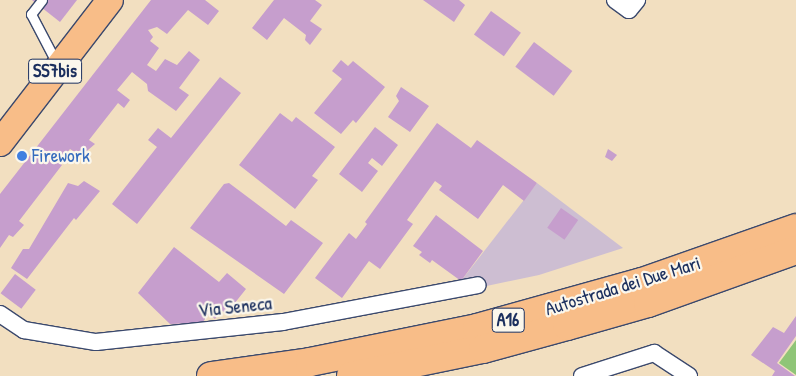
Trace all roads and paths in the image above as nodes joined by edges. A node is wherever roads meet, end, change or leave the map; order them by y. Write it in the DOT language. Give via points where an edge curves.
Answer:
graph roads {
  1 [pos="42,0"];
  2 [pos="96,0"];
  3 [pos="110,0"];
  4 [pos="615,0"];
  5 [pos="637,0"];
  6 [pos="53,56"];
  7 [pos="0,124"];
  8 [pos="0,143"];
  9 [pos="796,228"];
  10 [pos="796,250"];
  11 [pos="478,285"];
  12 [pos="0,314"];
  13 [pos="211,376"];
  14 [pos="351,376"];
  15 [pos="582,376"];
  16 [pos="689,376"];
  1 -- 6 [label="lane" via="31,14"];
  2 -- 6 [label="main road, SS7bis"];
  3 -- 8 [label="main road, SS7bis"];
  4 -- 5 [label="street" via="629,10"];
  6 -- 7 [label="main road, SS7bis"];
  9 -- 13 [label="highway, Autostrada dei Due Mari / A16" via="642,282 477,328 338,357"];
  10 -- 14 [label="highway, Autostrada dei Due Mari / A16" via="675,294 567,326 483,349"];
  11 -- 12 [label="street, Via Seneca" via="283,322 96,342 31,332"];
  15 -- 16 [label="street" via="654,353"];
}
